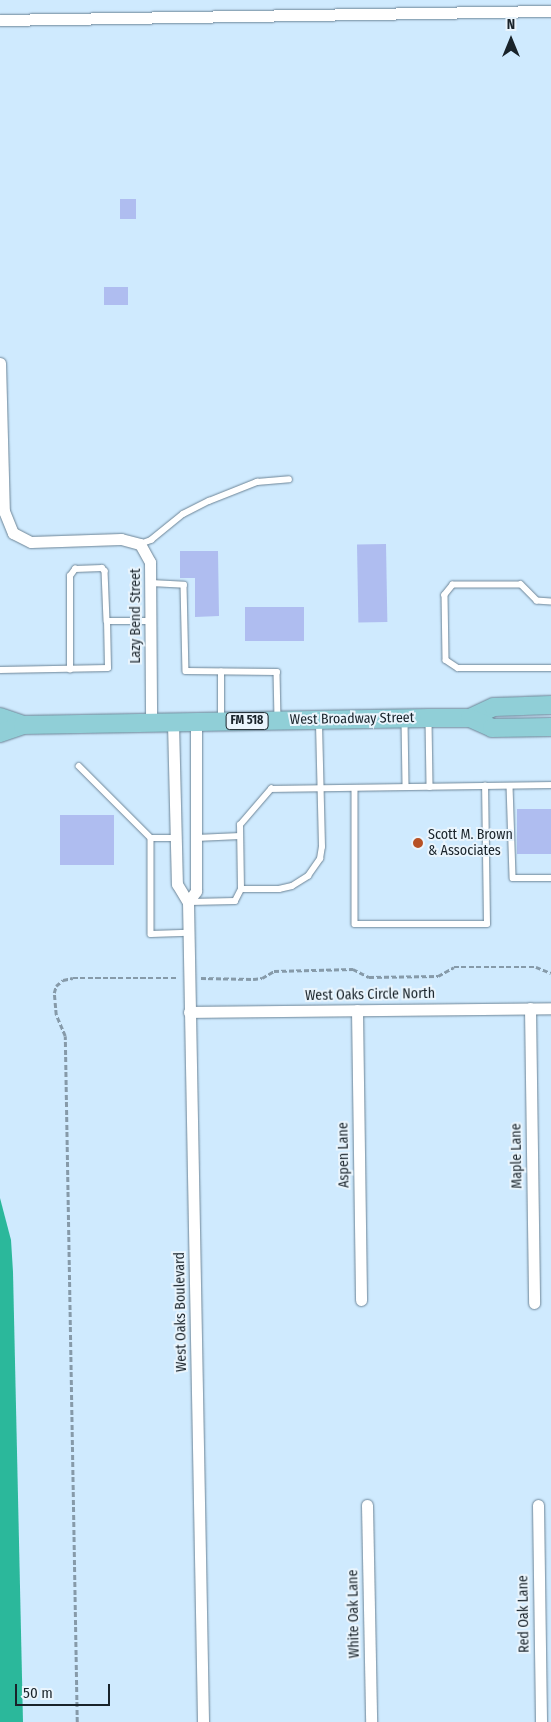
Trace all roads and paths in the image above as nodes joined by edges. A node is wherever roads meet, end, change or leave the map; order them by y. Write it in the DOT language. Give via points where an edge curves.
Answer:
graph roads {
  1 [pos="551,11"];
  2 [pos="0,20"];
  3 [pos="0,362"];
  4 [pos="289,479"];
  5 [pos="140,544"];
  6 [pos="150,583"];
  7 [pos="551,602"];
  8 [pos="107,621"];
  9 [pos="151,621"];
  10 [pos="551,668"];
  11 [pos="0,670"];
  12 [pos="70,670"];
  13 [pos="221,672"];
  14 [pos="551,705"];
  15 [pos="0,717"];
  16 [pos="405,718"];
  17 [pos="429,718"];
  18 [pos="470,718"];
  19 [pos="319,720"];
  20 [pos="278,721"];
  21 [pos="196,722"];
  22 [pos="221,722"];
  23 [pos="151,723"];
  24 [pos="173,723"];
  25 [pos="23,725"];
  26 [pos="551,727"];
  27 [pos="0,733"];
  28 [pos="79,766"];
  29 [pos="551,785"];
  30 [pos="485,786"];
  31 [pos="510,786"];
  32 [pos="406,787"];
  33 [pos="430,787"];
  34 [pos="321,788"];
  35 [pos="356,788"];
  36 [pos="240,836"];
  37 [pos="150,838"];
  38 [pos="176,838"];
  39 [pos="196,838"];
  40 [pos="551,878"];
  41 [pos="241,890"];
  42 [pos="188,902"];
  43 [pos="188,933"];
  44 [pos="551,973"];
  45 [pos="188,978"];
  46 [pos="530,1008"];
  47 [pos="551,1008"];
  48 [pos="357,1010"];
  49 [pos="189,1012"];
  50 [pos="361,1300"];
  51 [pos="534,1303"];
  52 [pos="367,1505"];
  53 [pos="538,1505"];
  54 [pos="76,1722"];
  55 [pos="202,1722"];
  56 [pos="371,1722"];
  57 [pos="540,1722"];
  1 -- 2 [label="street"];
  3 -- 5 [label="street" via="4,511 13,533 31,542 121,539"];
  4 -- 5 [label="lane" via="257,482 208,501"];
  5 -- 6 [label="street, Lazy Bend Street" via="150,562"];
  6 -- 9 [label="street, Lazy Bend Street"];
  6 -- 13 [label="lane" via="184,585 186,671"];
  7 -- 10 [label="lane" via="537,602 521,585 452,585 445,595 446,660 458,668"];
  8 -- 9 [label="lane"];
  8 -- 12 [label="lane" via="108,668"];
  8 -- 12 [label="lane" via="105,571 102,568 75,569 70,576"];
  9 -- 23 [label="street, Lazy Bend Street"];
  11 -- 12 [label="lane"];
  13 -- 20 [label="lane" via="277,672"];
  13 -- 22 [label="lane"];
  14 -- 18 [label="main road, West Broadway Street / FM 518" via="494,707"];
  15 -- 25 [label="main road, West Broadway Street / FM 518"];
  16 -- 17 [label="main road, West Broadway Street / FM 518"];
  16 -- 19 [label="main road, West Broadway Street / FM 518"];
  16 -- 32 [label="lane"];
  17 -- 18 [label="main road, West Broadway Street / FM 518"];
  17 -- 33 [label="lane"];
  18 -- 26 [label="main road, West Broadway Street / FM 518" via="492,728"];
  19 -- 20 [label="main road, West Broadway Street / FM 518"];
  19 -- 34 [label="lane"];
  20 -- 22 [label="main road, West Broadway Street / FM 518"];
  21 -- 22 [label="main road, West Broadway Street / FM 518"];
  21 -- 24 [label="main road, West Broadway Street / FM 518"];
  21 -- 39 [label="street, West Oaks Boulevard"];
  23 -- 24 [label="main road, West Broadway Street / FM 518"];
  23 -- 25 [label="main road, West Broadway Street / FM 518"];
  24 -- 38 [label="street, West Oaks Boulevard"];
  25 -- 27 [label="main road, West Broadway Street / FM 518"];
  28 -- 37 [label="lane"];
  29 -- 31 [label="lane"];
  30 -- 31 [label="lane"];
  30 -- 33 [label="lane"];
  30 -- 35 [label="lane" via="487,924 356,924"];
  31 -- 40 [label="lane" via="512,878"];
  32 -- 33 [label="lane"];
  32 -- 35 [label="lane"];
  34 -- 35 [label="lane"];
  34 -- 36 [label="lane" via="271,789 240,825"];
  34 -- 41 [label="lane" via="322,847 314,869 292,886"];
  36 -- 39 [label="lane"];
  36 -- 41 [label="lane"];
  37 -- 38 [label="lane"];
  37 -- 43 [label="lane" via="151,934"];
  38 -- 39 [label="street"];
  38 -- 42 [label="street, West Oaks Boulevard" via="177,884"];
  39 -- 42 [label="street, West Oaks Boulevard" via="196,891"];
  41 -- 42 [label="lane" via="235,901"];
  42 -- 43 [label="street, West Oaks Boulevard"];
  43 -- 45 [label="street, West Oaks Boulevard"];
  44 -- 45 [label="path" via="528,967 454,967 438,976 369,977 353,969 274,971 253,979"];
  45 -- 49 [label="street, West Oaks Boulevard"];
  45 -- 54 [label="path" via="73,978 62,980 54,993 56,1014 65,1036"];
  46 -- 47 [label="street, West Oaks Circle North"];
  46 -- 48 [label="street, West Oaks Circle North"];
  46 -- 51 [label="street, Maple Lane"];
  48 -- 49 [label="street, West Oaks Circle North"];
  48 -- 50 [label="street, Aspen Lane"];
  49 -- 55 [label="street, West Oaks Boulevard"];
  52 -- 56 [label="street, White Oak Lane"];
  53 -- 57 [label="street, Red Oak Lane"];
}
